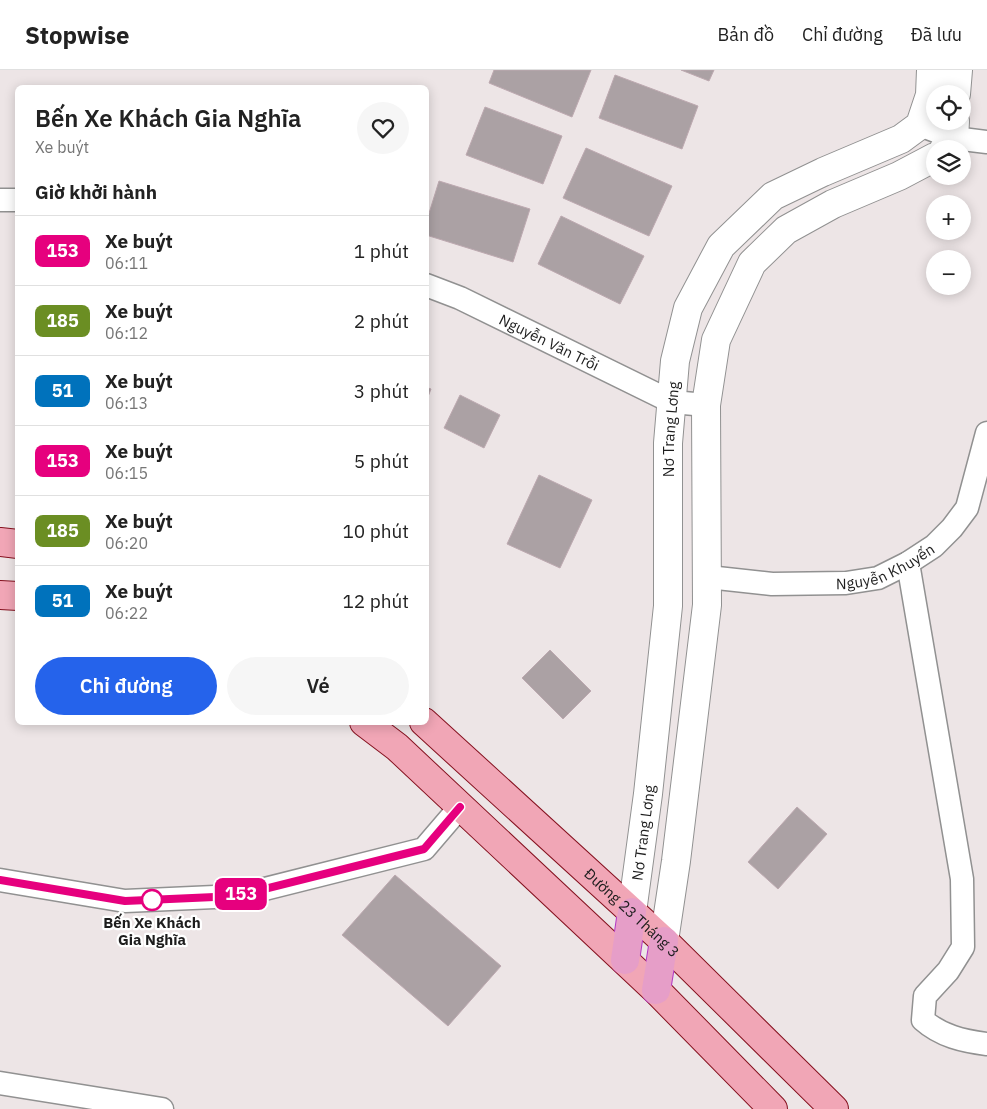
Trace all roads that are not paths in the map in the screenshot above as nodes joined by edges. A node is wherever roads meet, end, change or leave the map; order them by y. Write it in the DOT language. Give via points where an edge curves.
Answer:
graph roads {
  1 [pos="931,70"];
  2 [pos="958,70"];
  3 [pos="957,85"];
  4 [pos="920,125"];
  5 [pos="951,136"];
  6 [pos="987,142"];
  7 [pos="926,162"];
  8 [pos="0,200"];
  9 [pos="15,200"];
  10 [pos="429,286"];
  11 [pos="672,402"];
  12 [pos="706,405"];
  13 [pos="987,433"];
  14 [pos="0,542"];
  15 [pos="15,544"];
  16 [pos="908,563"];
  17 [pos="708,577"];
  18 [pos="0,595"];
  19 [pos="15,596"];
  20 [pos="368,725"];
  21 [pos="427,725"];
  22 [pos="460,807"];
  23 [pos="0,880"];
  24 [pos="632,912"];
  25 [pos="664,941"];
  26 [pos="625,960"];
  27 [pos="656,990"];
  28 [pos="987,1044"];
  29 [pos="0,1083"];
  30 [pos="162,1109"];
  31 [pos="773,1109"];
  32 [pos="834,1109"];
  1 -- 4 [label="street" via="930,96"];
  2 -- 3 [label="street"];
  4 -- 5 [label="street"];
  4 -- 11 [label="street, Nơ Trang Lơng" via="901,138 773,196 721,246 688,308 676,361"];
  5 -- 6 [label="street"];
  7 -- 12 [label="street" via="834,204 786,230 752,263 716,340"];
  8 -- 9 [label="street"];
  10 -- 11 [label="street, Nguyễn Văn Trỗi" via="460,298"];
  11 -- 12 [label="street"];
  11 -- 24 [label="street, Nơ Trang Lơng" via="668,443 668,606"];
  12 -- 17 [label="street"];
  13 -- 16 [label="street, Nguyễn Khuyến" via="967,508 934,546"];
  14 -- 15 [label="main road"];
  16 -- 17 [label="street, Nguyễn Khuyến" via="878,578 846,583 772,584"];
  16 -- 28 [label="street" via="962,879 963,947 948,971 924,996 923,1020 934,1030 964,1041"];
  17 -- 25 [label="street"];
  18 -- 19 [label="main road"];
  20 -- 22 [label="main road" via="397,747"];
  21 -- 24 [label="main road, Đường 23 Tháng 3"];
  22 -- 23 [label="street" via="424,849 237,896 125,901"];
  22 -- 26 [label="main road"];
  24 -- 25 [label="main road, Đường 23 Tháng 3"];
  24 -- 26 [label="highway"];
  25 -- 27 [label="highway"];
  25 -- 32 [label="main road, Đường 23 Tháng 3"];
  26 -- 27 [label="main road"];
  27 -- 31 [label="main road"];
  29 -- 30 [label="street"];
}
